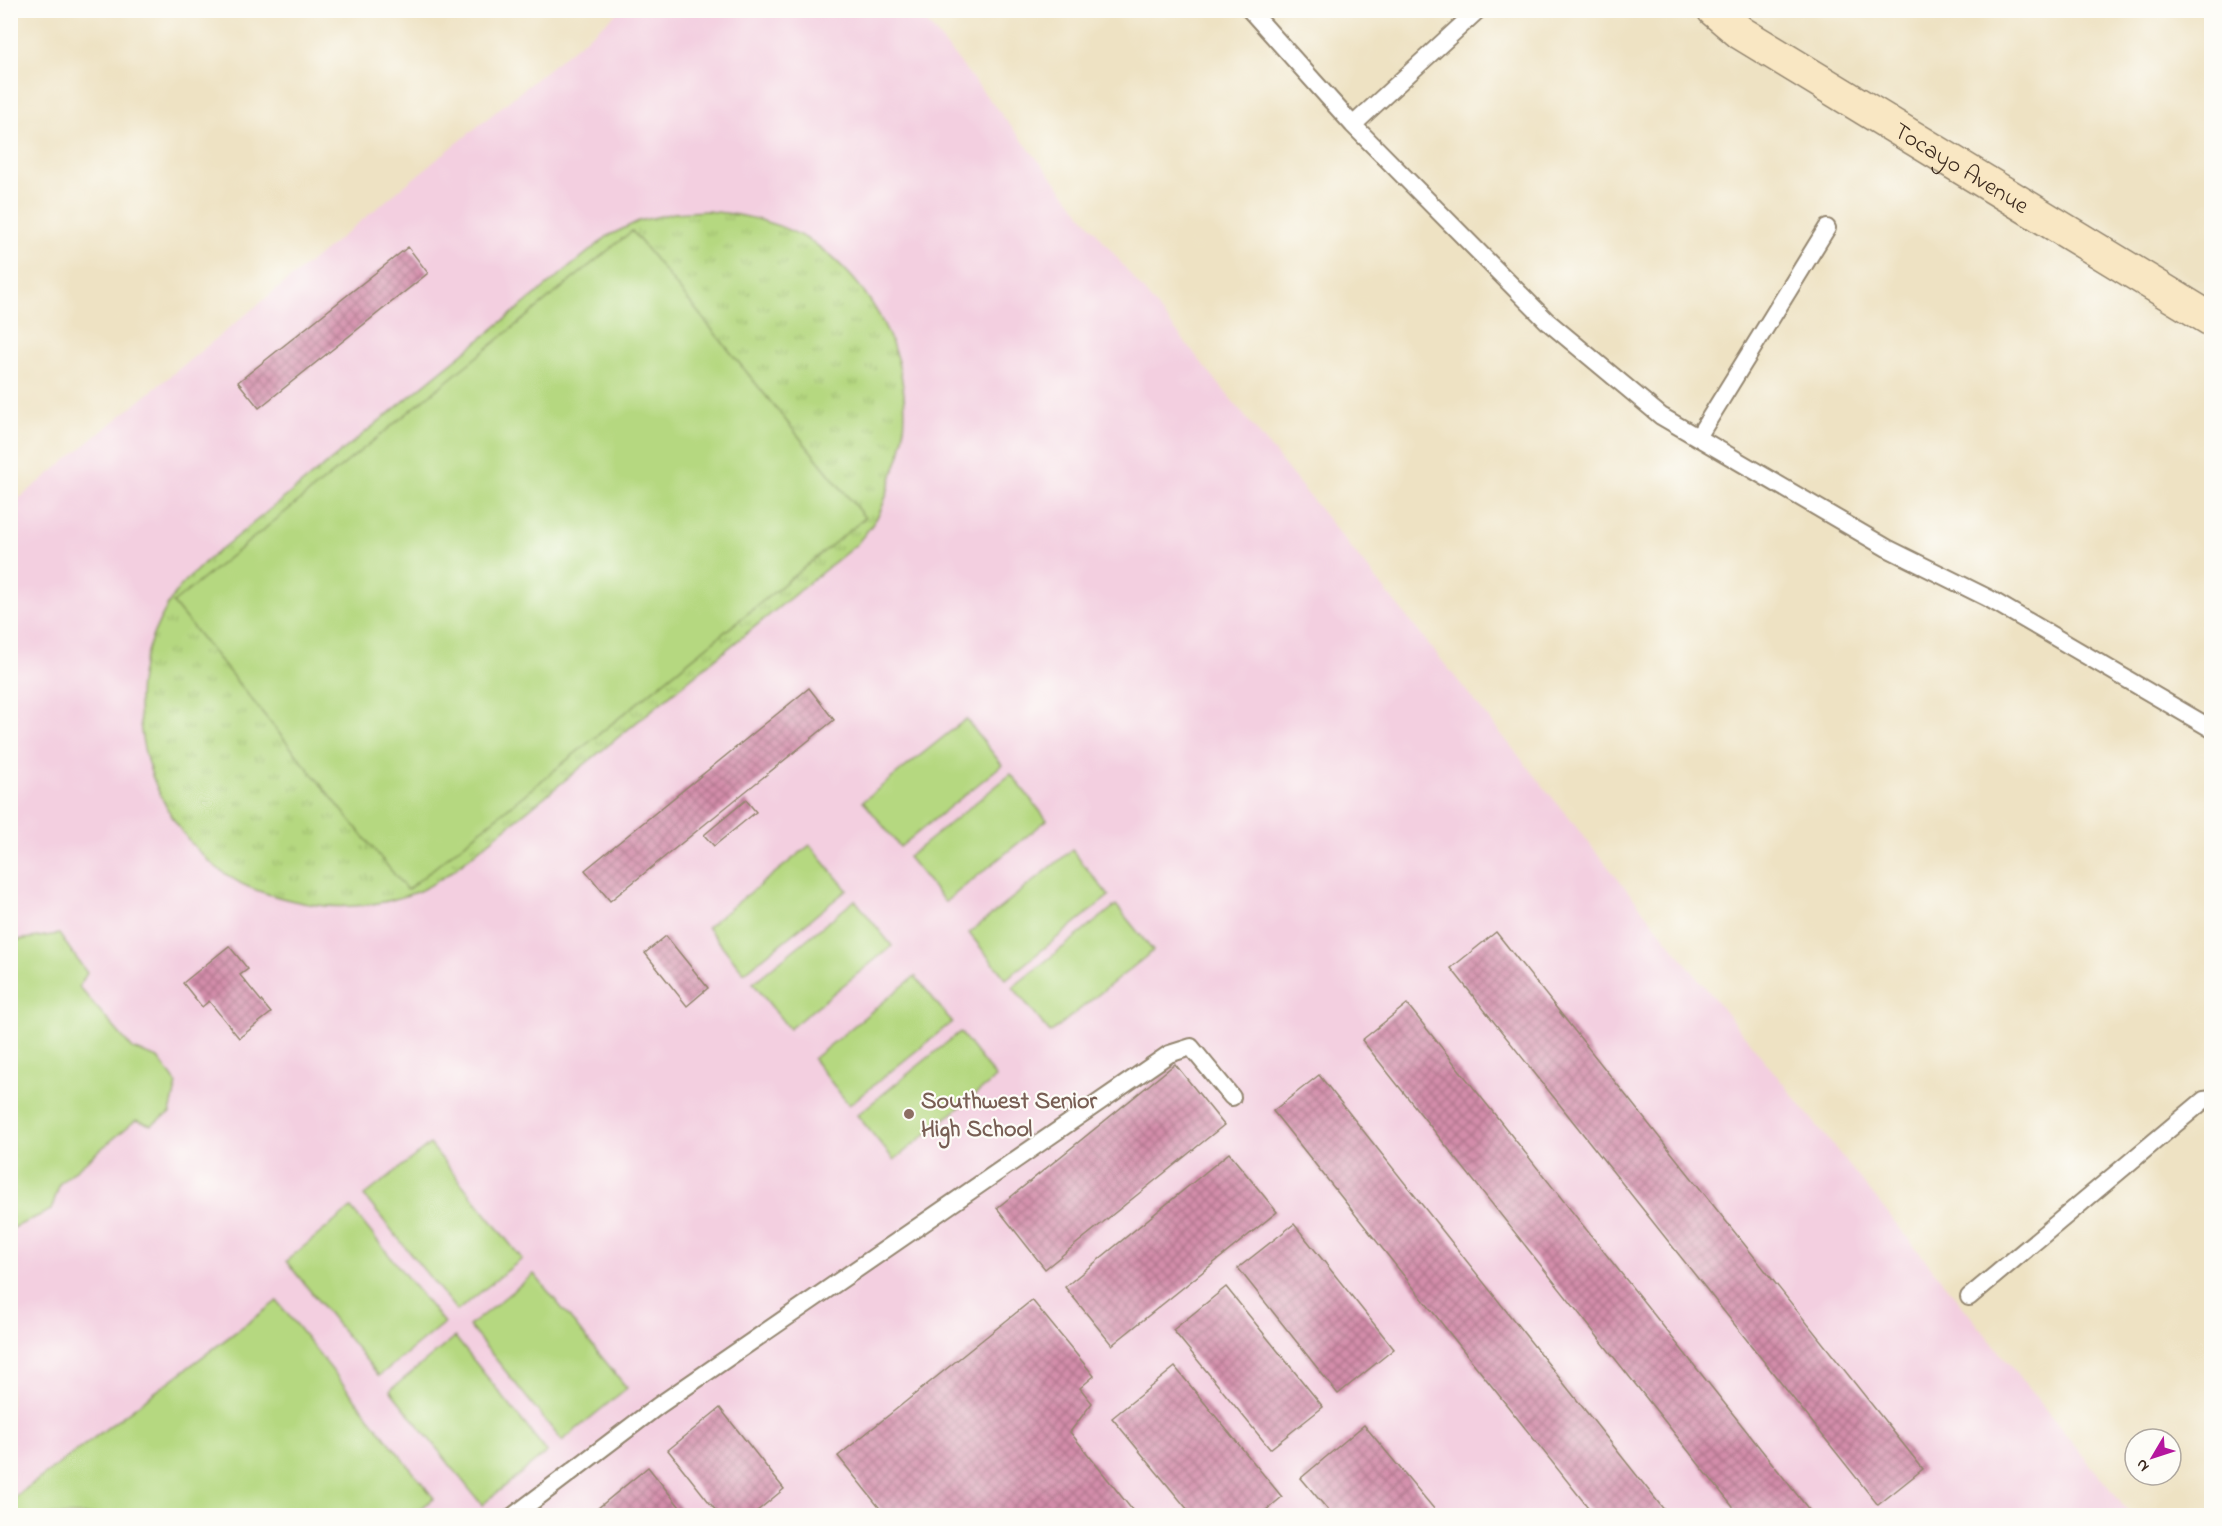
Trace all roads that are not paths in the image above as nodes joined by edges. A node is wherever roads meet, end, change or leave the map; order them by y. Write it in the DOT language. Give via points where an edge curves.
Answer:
graph roads {
  1 [pos="1250,10"];
  2 [pos="1478,10"];
  3 [pos="1714,10"];
  4 [pos="1353,125"];
  5 [pos="1827,228"];
  6 [pos="2211,320"];
  7 [pos="1698,437"];
  8 [pos="2211,729"];
  9 [pos="1232,1097"];
  10 [pos="2211,1099"];
  11 [pos="1969,1297"];
  12 [pos="513,1515"];
  1 -- 4 [label="lane"];
  2 -- 4 [label="lane"];
  3 -- 6 [label="main road, Tocayo Avenue" via="1741,33"];
  4 -- 7 [label="lane" via="1547,321 1661,416"];
  5 -- 7 [label="lane"];
  7 -- 8 [label="lane" via="1887,548 1988,598"];
  9 -- 12 [label="lane" via="1191,1047 1169,1054 658,1406"];
  10 -- 11 [label="lane" via="2204,1100"];
}
